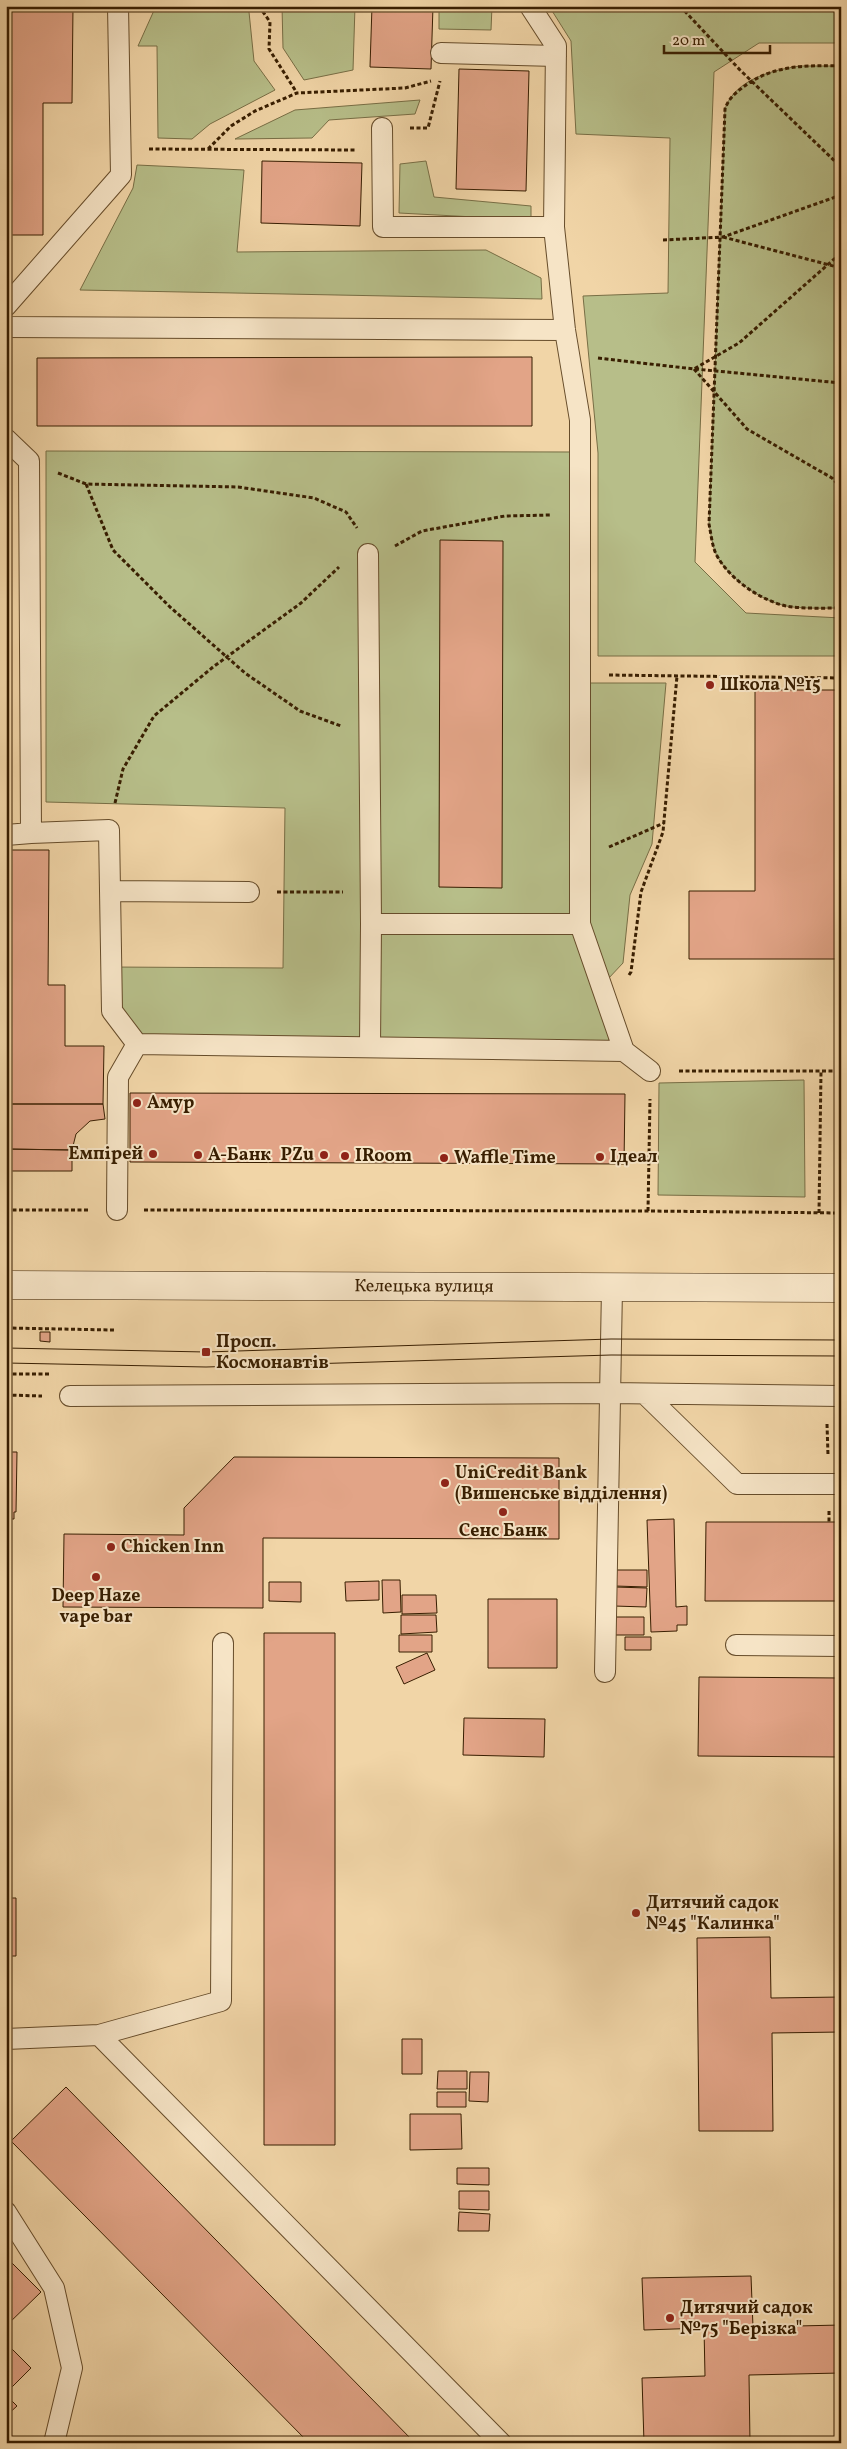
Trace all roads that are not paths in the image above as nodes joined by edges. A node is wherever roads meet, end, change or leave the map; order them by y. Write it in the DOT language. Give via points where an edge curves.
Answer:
graph roads {
  1 [pos="118,6"];
  2 [pos="530,6"];
  3 [pos="441,53"];
  4 [pos="556,56"];
  5 [pos="382,128"];
  6 [pos="554,227"];
  7 [pos="6,306"];
  8 [pos="6,327"];
  9 [pos="565,330"];
  10 [pos="6,439"];
  11 [pos="378,552"];
  12 [pos="31,833"];
  13 [pos="6,835"];
  14 [pos="110,891"];
  15 [pos="249,892"];
  16 [pos="371,924"];
  17 [pos="580,924"];
  18 [pos="136,1044"];
  19 [pos="370,1046"];
  20 [pos="624,1051"];
  21 [pos="650,1071"];
  22 [pos="117,1210"];
  23 [pos="6,1285"];
  24 [pos="612,1288"];
  25 [pos="841,1288"];
  26 [pos="610,1393"];
  27 [pos="645,1394"];
  28 [pos="70,1396"];
  29 [pos="841,1396"];
  30 [pos="841,1484"];
  31 [pos="223,1643"];
  32 [pos="736,1645"];
  33 [pos="841,1646"];
  34 [pos="605,1672"];
  35 [pos="99,2035"];
  36 [pos="6,2039"];
  37 [pos="6,2212"];
  38 [pos="54,2443"];
  39 [pos="501,2443"];
  1 -- 7 [label="lane" via="121,175"];
  2 -- 4 [label="lane" via="556,46"];
  3 -- 4 [label="lane"];
  4 -- 6 [label="lane"];
  5 -- 6 [label="lane" via="383,227"];
  6 -- 9 [label="lane"];
  8 -- 9 [label="lane"];
  9 -- 17 [label="lane" via="580,420"];
  10 -- 12 [label="lane" via="30,461"];
  11 -- 16 [label="lane" via="369,737"];
  12 -- 13 [label="lane"];
  12 -- 14 [label="lane" via="109,830"];
  14 -- 15 [label="lane"];
  14 -- 18 [label="lane" via="112,1011"];
  16 -- 17 [label="lane"];
  16 -- 19 [label="lane"];
  17 -- 20 [label="lane"];
  18 -- 19 [label="lane"];
  18 -- 22 [label="lane" via="118,1077"];
  19 -- 20 [label="lane"];
  20 -- 21 [label="lane"];
  23 -- 24 [label="main road, Келецька вулиця"];
  24 -- 25 [label="main road, Келецька вулиця"];
  24 -- 26 [label="lane"];
  26 -- 27 [label="lane"];
  26 -- 28 [label="lane"];
  26 -- 34 [label="lane"];
  27 -- 29 [label="lane"];
  27 -- 30 [label="lane" via="737,1484"];
  31 -- 35 [label="lane" via="221,2001"];
  32 -- 33 [label="lane"];
  35 -- 36 [label="lane"];
  35 -- 39 [label="lane"];
  37 -- 38 [label="lane" via="54,2288 72,2368"];
}
